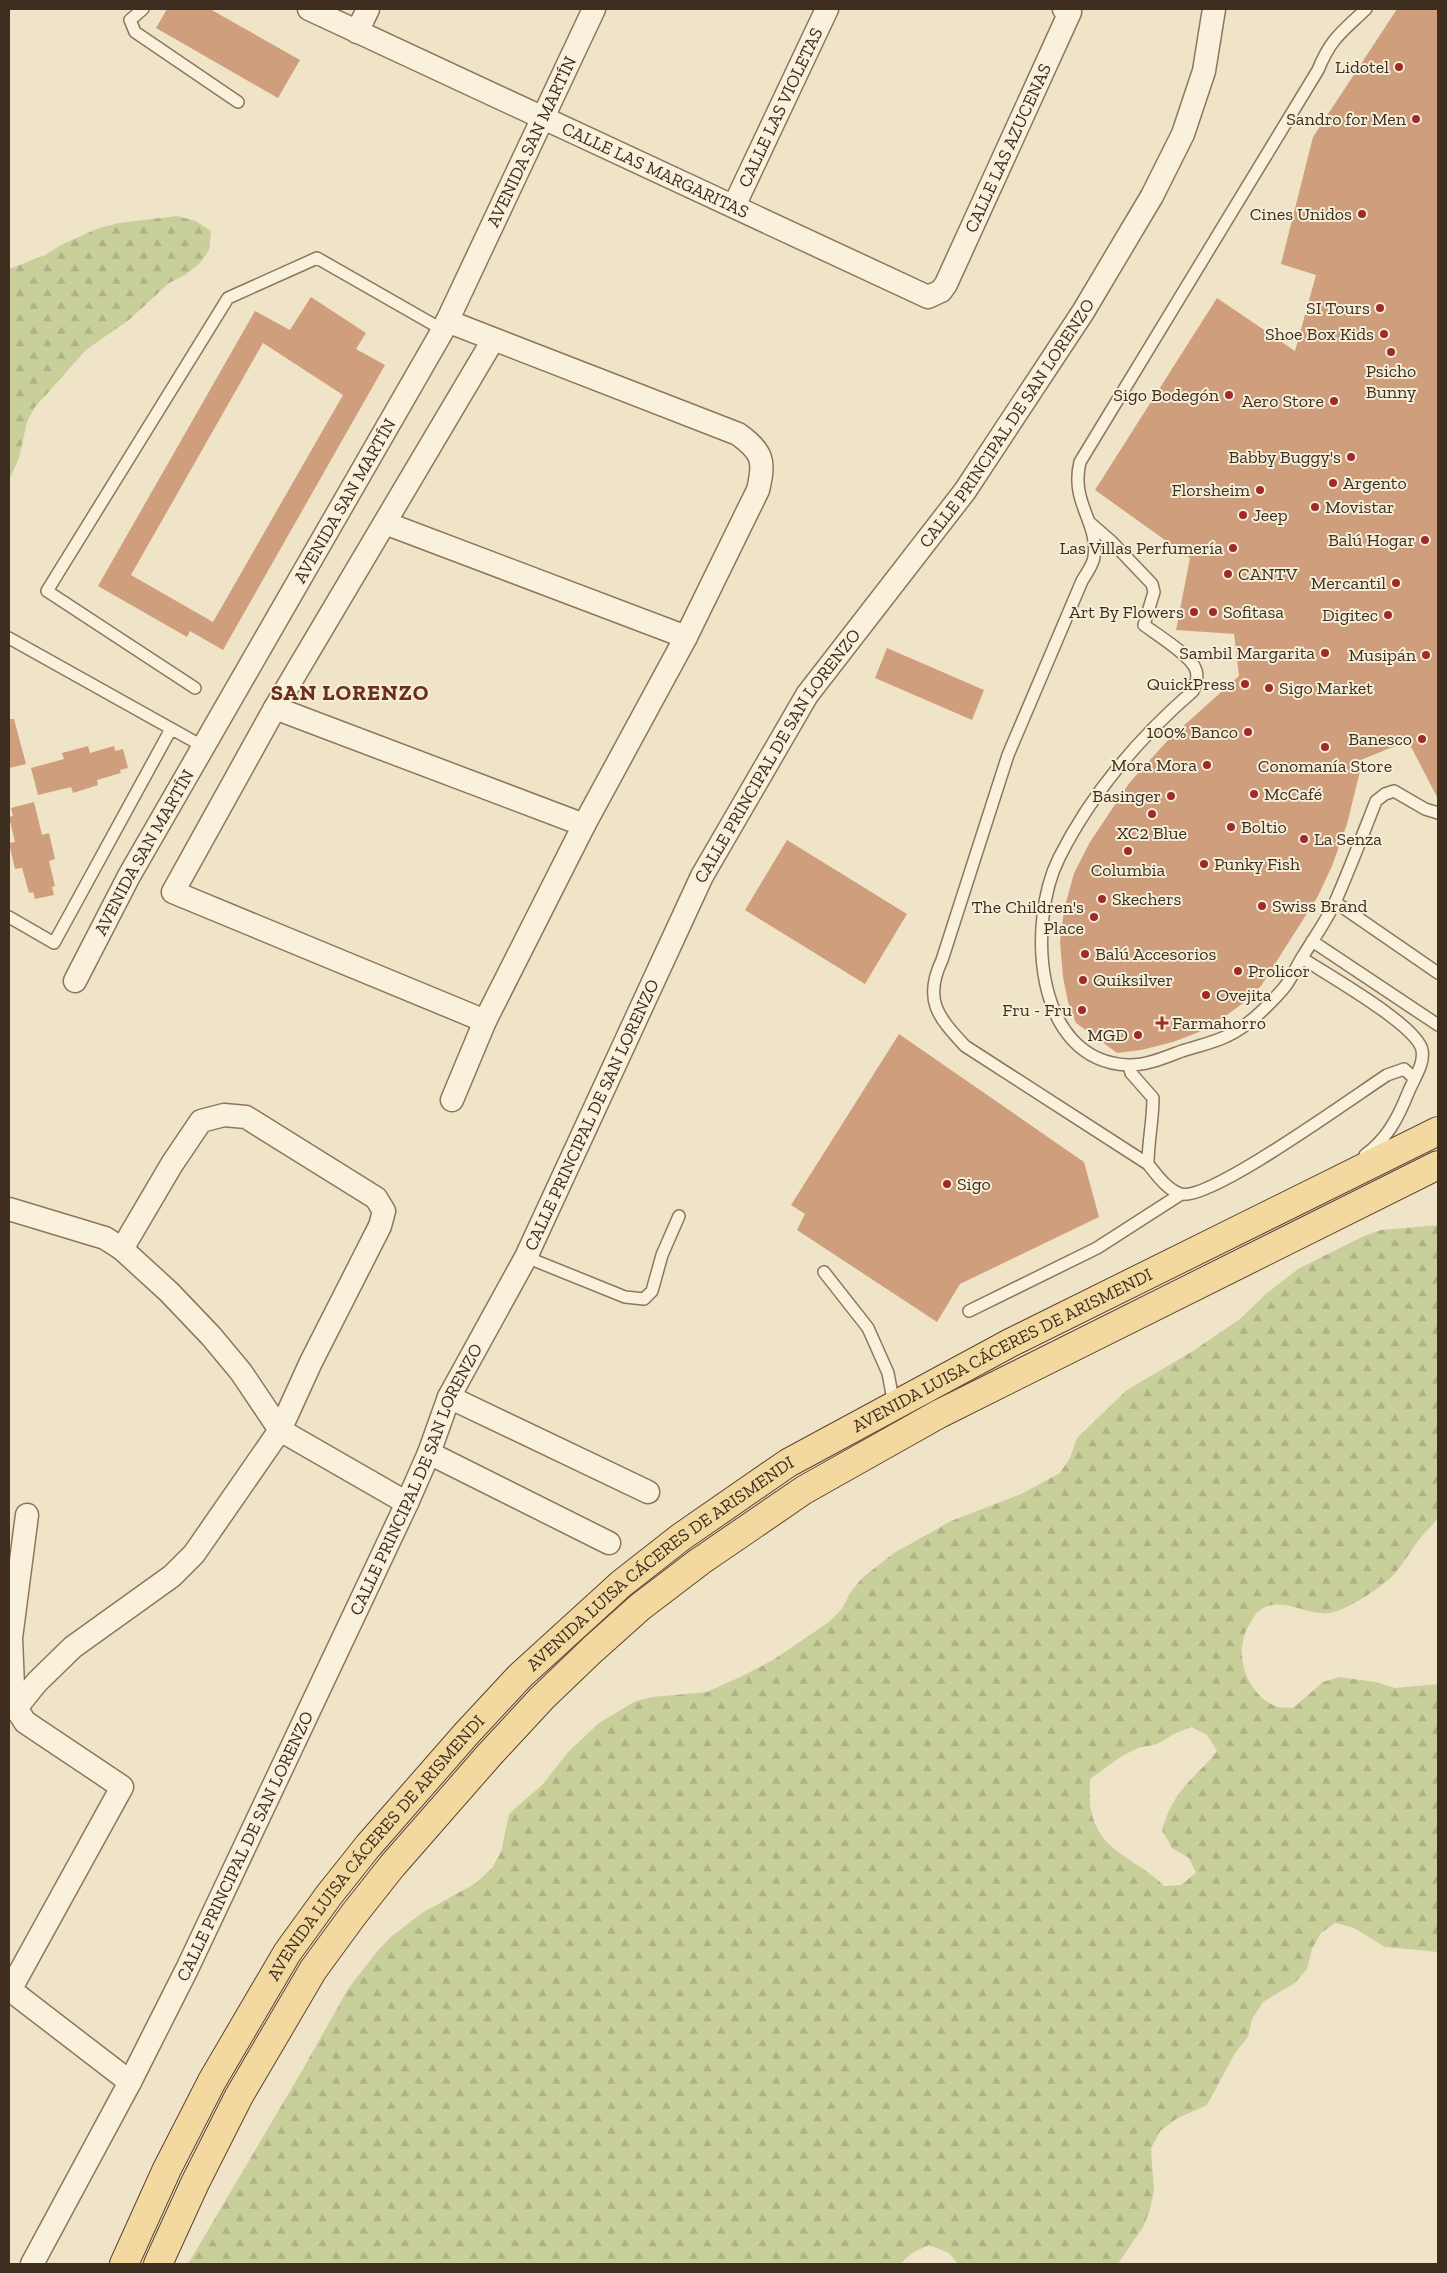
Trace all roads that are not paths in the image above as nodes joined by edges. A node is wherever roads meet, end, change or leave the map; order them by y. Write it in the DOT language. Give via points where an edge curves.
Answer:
graph roads {
  1 [pos="143,9"];
  2 [pos="309,9"];
  3 [pos="368,9"];
  4 [pos="594,9"];
  5 [pos="827,9"];
  6 [pos="1214,9"];
  7 [pos="1366,9"];
  8 [pos="1067,10"];
  9 [pos="357,32"];
  10 [pos="238,102"];
  11 [pos="543,119"];
  12 [pos="734,206"];
  13 [pos="946,284"];
  14 [pos="445,326"];
  15 [pos="493,340"];
  16 [pos="1089,522"];
  17 [pos="385,523"];
  18 [pos="686,637"];
  19 [pos="9,638"];
  20 [pos="194,688"];
  21 [pos="275,708"];
  22 [pos="171,729"];
  23 [pos="204,747"];
  24 [pos="1438,814"];
  25 [pos="584,825"];
  26 [pos="1335,902"];
  27 [pos="9,917"];
  28 [pos="1312,941"];
  29 [pos="1302,958"];
  30 [pos="1438,972"];
  31 [pos="74,981"];
  32 [pos="486,1021"];
  33 [pos="1438,1026"];
  34 [pos="1129,1066"];
  35 [pos="1414,1078"];
  36 [pos="452,1100"];
  37 [pos="1438,1131"];
  38 [pos="1148,1164"];
  39 [pos="1438,1165"];
  40 [pos="1181,1194"];
  41 [pos="9,1209"];
  42 [pos="679,1216"];
  43 [pos="1214,1242"];
  44 [pos="122,1249"];
  45 [pos="526,1257"];
  46 [pos="824,1272"];
  47 [pos="969,1311"];
  48 [pos="449,1397"];
  49 [pos="894,1405"];
  50 [pos="280,1430"];
  51 [pos="429,1453"];
  52 [pos="648,1492"];
  53 [pos="407,1502"];
  54 [pos="27,1515"];
  55 [pos="609,1543"];
  56 [pos="16,1708"];
  57 [pos="9,1991"];
  58 [pos="130,2082"];
  59 [pos="32,2264"];
  60 [pos="124,2264"];
  61 [pos="158,2264"];
  1 -- 10 [label="lane" via="130,20 135,32"];
  2 -- 9 [label="street, CALLE LAS MARGARITAS"];
  3 -- 9 [label="street"];
  4 -- 11 [label="street, AVENIDA SAN MARTÍN"];
  5 -- 12 [label="street, CALLE LAS VIOLETAS"];
  6 -- 45 [label="street, CALLE PRINCIPAL DE SAN LORENZO" via="1204,71 1184,134 1152,196 1083,312 965,491 807,695 702,876"];
  7 -- 16 [label="lane" via="1347,24 1330,45 1318,70 1080,462 1078,492"];
  8 -- 13 [label="street, CALLE LAS AZUCENAS"];
  9 -- 11 [label="street, CALLE LAS MARGARITAS"];
  11 -- 12 [label="street, CALLE LAS MARGARITAS"];
  11 -- 14 [label="street, AVENIDA SAN MARTÍN"];
  12 -- 13 [label="street, CALLE LAS MARGARITAS" via="928,297 941,291"];
  14 -- 15 [label="street"];
  14 -- 20 [label="lane" via="317,258 228,298 47,591"];
  14 -- 23 [label="street, AVENIDA SAN MARTÍN"];
  15 -- 17 [label="street"];
  15 -- 18 [label="street" via="738,434 753,445 761,458 758,490"];
  16 -- 34 [label="lane" via="1152,584 1154,592 1144,625 1195,667 1197,680 1193,691 1135,748 1111,777 1059,858 1046,891 1041,937 1044,971 1053,1007 1064,1029 1084,1052 1106,1062"];
  16 -- 38 [label="lane" via="1094,559 1008,755 934,977 934,1002 945,1024 965,1046"];
  17 -- 18 [label="street"];
  17 -- 21 [label="street"];
  18 -- 25 [label="street"];
  19 -- 22 [label="lane"];
  21 -- 25 [label="street"];
  21 -- 32 [label="street" via="173,892"];
  22 -- 23 [label="lane"];
  22 -- 27 [label="lane" via="54,943"];
  23 -- 31 [label="street, AVENIDA SAN MARTÍN" via="129,876"];
  24 -- 26 [label="lane" via="1394,791 1376,800"];
  25 -- 32 [label="street"];
  26 -- 28 [label="lane"];
  26 -- 30 [label="lane"];
  28 -- 29 [label="lane"];
  28 -- 33 [label="lane"];
  29 -- 34 [label="lane" via="1284,988 1253,1018 1228,1036"];
  29 -- 35 [label="lane" via="1400,1022 1416,1036 1422,1050 1422,1062"];
  32 -- 36 [label="street"];
  34 -- 38 [label="lane" via="1131,1073 1153,1098"];
  35 -- 40 [label="lane" via="1404,1069 1387,1075 1223,1181 1198,1193"];
  35 -- 43 [label="lane" via="1391,1130 1376,1147"];
  37 -- 43 [label="main road, AVENIDA LUISA CÁCERES DE ARISMENDI"];
  38 -- 40 [label="lane" via="1160,1180"];
  39 -- 61 [label="main road, AVENIDA LUISA CÁCERES DE ARISMENDI" via="939,1414 804,1490 640,1607 556,1684 497,1747 354,1914 313,1970 257,2064 195,2183"];
  40 -- 47 [label="lane" via="1096,1248"];
  41 -- 44 [label="street" via="105,1238"];
  42 -- 45 [label="lane" via="662,1255 652,1291 644,1298 625,1297"];
  43 -- 49 [label="main road, AVENIDA LUISA CÁCERES DE ARISMENDI" via="1010,1343"];
  44 -- 50 [label="street" via="211,1336 241,1372"];
  44 -- 50 [label="street" via="201,1121 224,1115 246,1117 376,1198 384,1212 380,1226"];
  45 -- 48 [label="street, CALLE PRINCIPAL DE SAN LORENZO"];
  46 -- 49 [label="lane" via="868,1328 888,1373"];
  48 -- 51 [label="street, CALLE PRINCIPAL DE SAN LORENZO"];
  48 -- 52 [label="street"];
  49 -- 60 [label="main road, AVENIDA LUISA CÁCERES DE ARISMENDI" via="788,1463 681,1537 628,1578 558,1640 467,1733 368,1846 287,1953 212,2081"];
  50 -- 53 [label="street"];
  50 -- 56 [label="street" via="194,1554 172,1576 73,1647 36,1682"];
  51 -- 53 [label="street, CALLE PRINCIPAL DE SAN LORENZO"];
  51 -- 55 [label="street"];
  53 -- 58 [label="street, CALLE PRINCIPAL DE SAN LORENZO" via="187,1969"];
  54 -- 56 [label="street" via="11,1638"];
  56 -- 57 [label="street" via="25,1722 122,1786"];
  57 -- 58 [label="street"];
  58 -- 59 [label="street, CALLE PRINCIPAL DE SAN LORENZO"];
}
